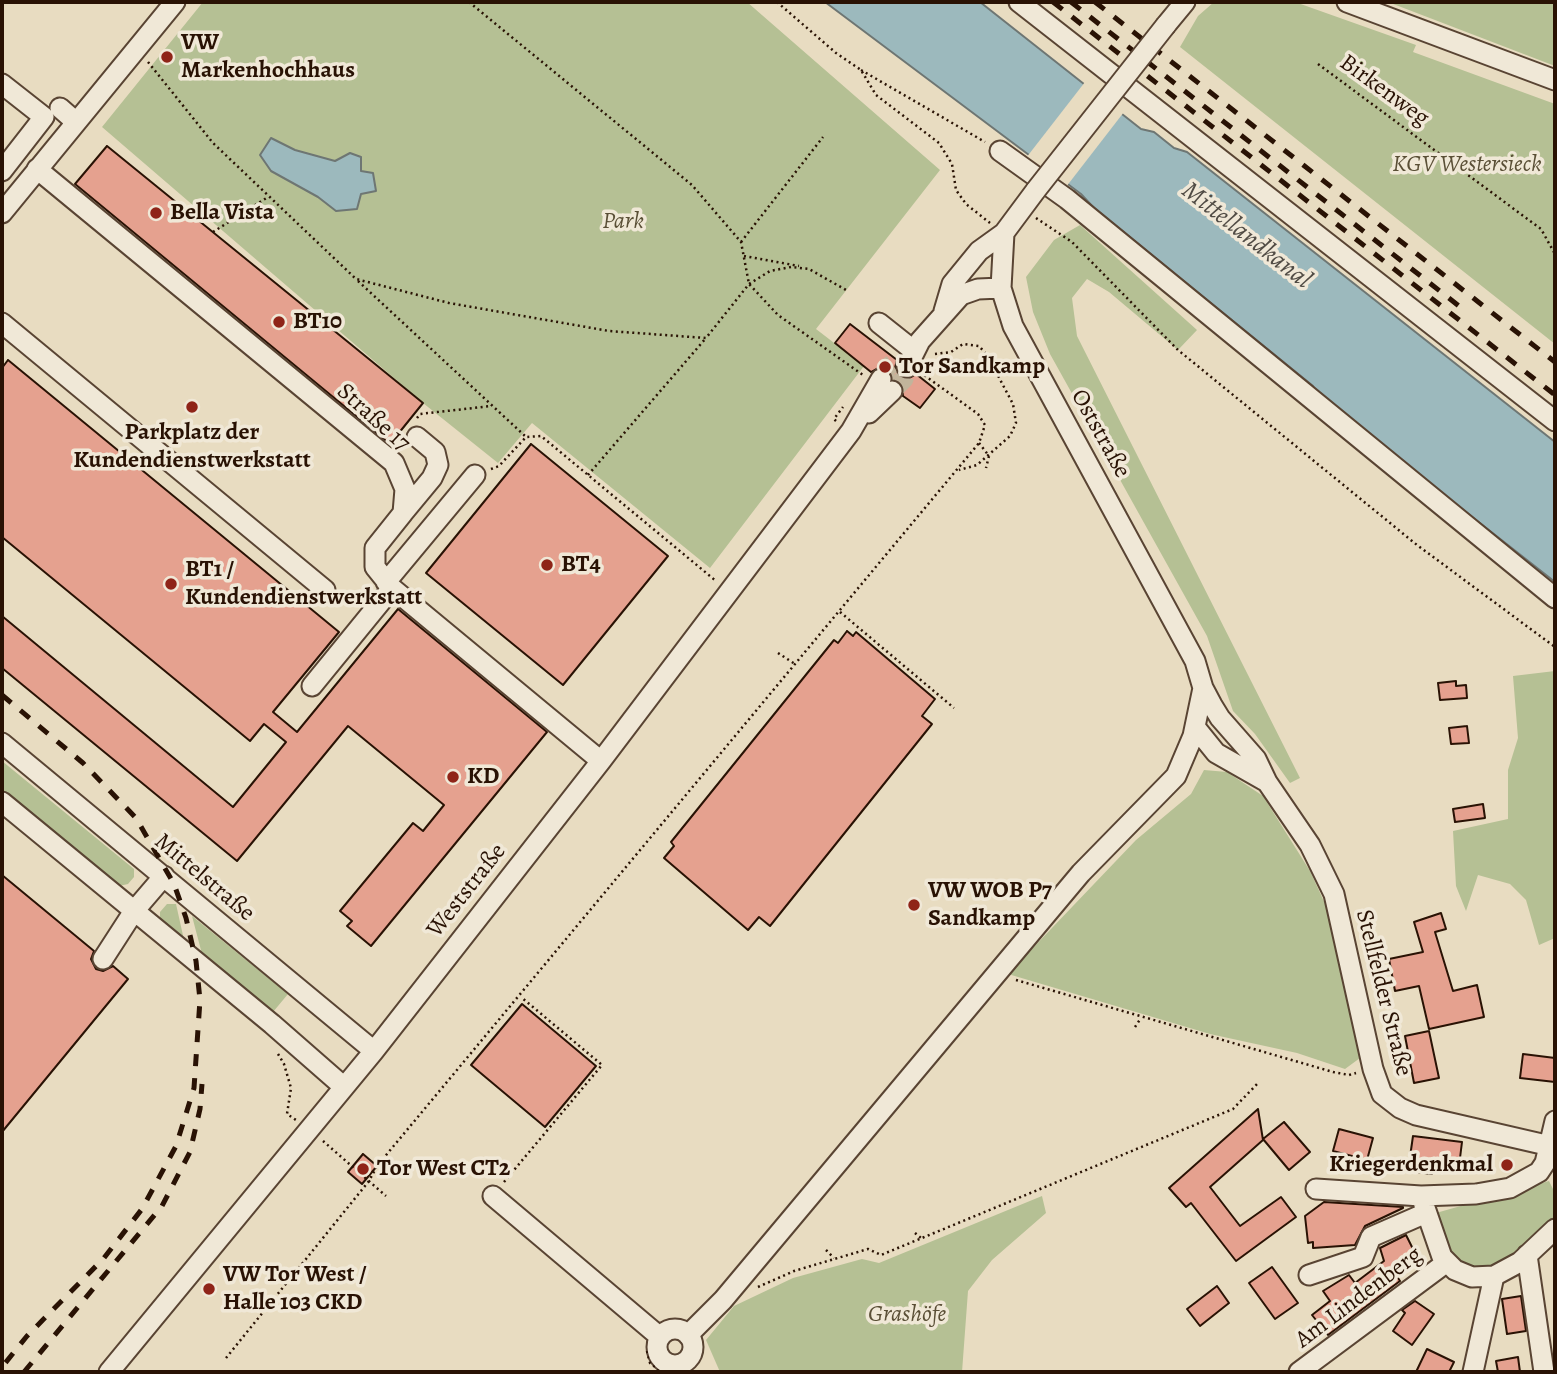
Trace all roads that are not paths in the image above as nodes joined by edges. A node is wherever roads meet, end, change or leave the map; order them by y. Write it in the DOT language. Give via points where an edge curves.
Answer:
graph roads {
  1 [pos="1019,2"];
  2 [pos="1185,2"];
  3 [pos="1347,2"];
  4 [pos="169,4"];
  5 [pos="1555,80"];
  6 [pos="2,84"];
  7 [pos="60,108"];
  8 [pos="76,122"];
  9 [pos="1000,151"];
  10 [pos="37,169"];
  11 [pos="2,171"];
  12 [pos="2,213"];
  13 [pos="1004,233"];
  14 [pos="1001,288"];
  15 [pos="943,312"];
  16 [pos="2,323"];
  17 [pos="879,323"];
  18 [pos="884,384"];
  19 [pos="1555,421"];
  20 [pos="414,431"];
  21 [pos="475,475"];
  22 [pos="402,513"];
  23 [pos="389,585"];
  24 [pos="325,590"];
  25 [pos="1555,598"];
  26 [pos="312,686"];
  27 [pos="1203,688"];
  28 [pos="1195,727"];
  29 [pos="2,743"];
  30 [pos="601,761"];
  31 [pos="1267,782"];
  32 [pos="2,802"];
  33 [pos="164,876"];
  34 [pos="134,911"];
  35 [pos="103,958"];
  36 [pos="374,1051"];
  37 [pos="344,1087"];
  38 [pos="1555,1121"];
  39 [pos="1552,1146"];
  40 [pos="1316,1189"];
  41 [pos="493,1196"];
  42 [pos="1424,1204"];
  43 [pos="1555,1229"];
  44 [pos="1527,1255"];
  45 [pos="1447,1262"];
  46 [pos="1309,1275"];
  47 [pos="1494,1276"];
  48 [pos="688,1335"];
  49 [pos="660,1337"];
  50 [pos="694,1366"];
  51 [pos="660,1367"];
  52 [pos="109,1372"];
  53 [pos="1299,1372"];
  54 [pos="1473,1372"];
  55 [pos="1544,1372"];
  1 -- 19 [label="street"];
  2 -- 13 [label="street, bridge"];
  3 -- 5 [label="street"];
  4 -- 8 [label="street"];
  6 -- 11 [label="street" via="44,117"];
  7 -- 8 [label="street"];
  8 -- 10 [label="street"];
  9 -- 25 [label="street" via="1067,199"];
  10 -- 12 [label="street"];
  10 -- 22 [label="street, Straße 17" via="394,463 405,489"];
  13 -- 14 [label="street, Oststraße"];
  13 -- 15 [label="street" via="979,251 952,284"];
  14 -- 15 [label="street" via="961,295"];
  14 -- 27 [label="street, Oststraße" via="1013,326 1195,661"];
  15 -- 17 [label="street" via="909,363"];
  16 -- 24 [label="street"];
  18 -- 30 [label="street, Weststraße"];
  20 -- 22 [label="street" via="435,452 439,464"];
  21 -- 23 [label="street"];
  22 -- 23 [label="street" via="375,548 375,568"];
  23 -- 26 [label="street"];
  23 -- 30 [label="street"];
  27 -- 28 [label="street"];
  27 -- 31 [label="street, Oststraße" via="1220,718 1256,759"];
  28 -- 31 [label="street" via="1216,753"];
  28 -- 48 [label="street" via="1176,776 1081,873 723,1300"];
  29 -- 33 [label="street, Mittelstraße"];
  30 -- 36 [label="street, Weststraße"];
  31 -- 39 [label="street, Stellfelder Straße" via="1310,845 1334,894 1382,1094 1416,1115"];
  32 -- 34 [label="street"];
  33 -- 34 [label="street"];
  33 -- 36 [label="street, Mittelstraße"];
  34 -- 35 [label="street"];
  34 -- 37 [label="street"];
  36 -- 37 [label="street, Weststraße"];
  37 -- 52 [label="street, Weststraße"];
  38 -- 39 [label="street"];
  39 -- 42 [label="street" via="1539,1172 1510,1188"];
  40 -- 42 [label="street"];
  41 -- 49 [label="street"];
  42 -- 45 [label="street, Am Lindenberg" via="1433,1238"];
  42 -- 46 [label="street" via="1371,1237 1363,1257"];
  43 -- 44 [label="street"];
  44 -- 47 [label="street"];
  44 -- 55 [label="street"];
  45 -- 47 [label="street, Am Lindenberg" via="1472,1276"];
  45 -- 53 [label="street, Am Lindenberg"];
  47 -- 54 [label="street"];
  48 -- 49 [label="street" via="674,1329"];
  48 -- 50 [label="street"];
  49 -- 51 [label="street"];
  50 -- 51 [label="street"];
}
